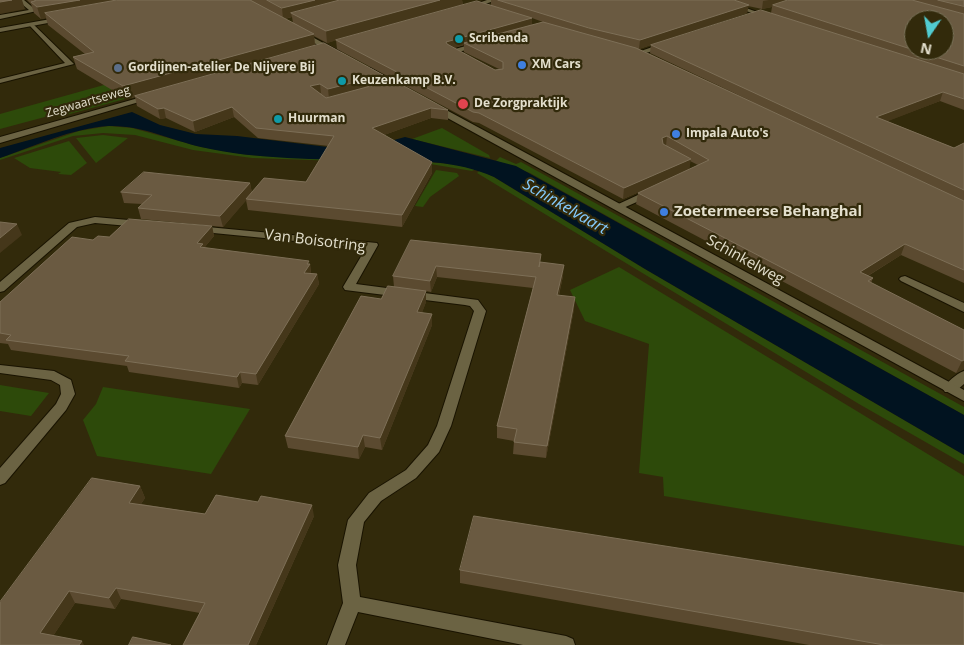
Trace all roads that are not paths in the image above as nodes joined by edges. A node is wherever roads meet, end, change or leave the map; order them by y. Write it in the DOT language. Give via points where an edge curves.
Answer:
graph roads {
  1 [pos="20,0"];
  2 [pos="494,0"];
  3 [pos="718,0"];
  4 [pos="476,5"];
  5 [pos="775,8"];
  6 [pos="461,9"];
  7 [pos="493,10"];
  8 [pos="758,14"];
  9 [pos="3,17"];
  10 [pos="749,17"];
  11 [pos="66,18"];
  12 [pos="776,20"];
  13 [pos="32,24"];
  14 [pos="18,27"];
  15 [pos="292,28"];
  16 [pos="0,30"];
  17 [pos="676,41"];
  18 [pos="342,42"];
  19 [pos="488,42"];
  20 [pos="327,46"];
  21 [pos="311,51"];
  22 [pos="344,56"];
  23 [pos="467,59"];
  24 [pos="654,60"];
  25 [pos="361,66"];
  26 [pos="0,81"];
  27 [pos="395,85"];
  28 [pos="385,88"];
  29 [pos="164,94"];
  30 [pos="412,94"];
  31 [pos="428,104"];
  32 [pos="0,140"];
  33 [pos="666,185"];
  34 [pos="616,207"];
  35 [pos="152,225"];
  36 [pos="181,227"];
  37 [pos="905,278"];
  38 [pos="0,288"];
  39 [pos="964,308"];
  40 [pos="0,368"];
  41 [pos="964,376"];
  42 [pos="950,389"];
  43 [pos="964,396"];
  44 [pos="0,479"];
  45 [pos="352,603"];
  46 [pos="336,645"];
  47 [pos="566,645"];
  1 -- 9 [label="street" via="34,11"];
  2 -- 4 [label="street"];
  3 -- 8 [label="street"];
  4 -- 6 [label="street"];
  4 -- 7 [label="street"];
  5 -- 8 [label="street"];
  8 -- 10 [label="street"];
  8 -- 12 [label="street"];
  9 -- 14 [label="street"];
  11 -- 13 [label="street"];
  13 -- 14 [label="street"];
  13 -- 26 [label="street" via="70,64"];
  14 -- 16 [label="street"];
  15 -- 20 [label="street"];
  17 -- 24 [label="street" via="635,52"];
  18 -- 20 [label="street"];
  19 -- 23 [label="street" via="452,51"];
  20 -- 21 [label="street"];
  20 -- 22 [label="street"];
  25 -- 27 [label="street"];
  27 -- 28 [label="street"];
  27 -- 30 [label="street"];
  29 -- 32 [label="street, Zegwaartseweg"];
  31 -- 34 [label="street, Schinkelweg"];
  33 -- 34 [label="street"];
  34 -- 42 [label="street, Schinkelweg"];
  35 -- 38 [label="street" via="95,220 73,226"];
  36 -- 45 [label="street, Van Boisotring" via="373,245 349,287 465,301 474,303 480,312 434,448 411,474 375,498 356,520 347,565"];
  37 -- 39 [label="street"];
  40 -- 44 [label="street" via="54,376 66,383 68,394 61,407"];
  41 -- 42 [label="street"];
  42 -- 43 [label="street, Schinkelweg"];
  45 -- 46 [label="street"];
  45 -- 47 [label="street"];
}
